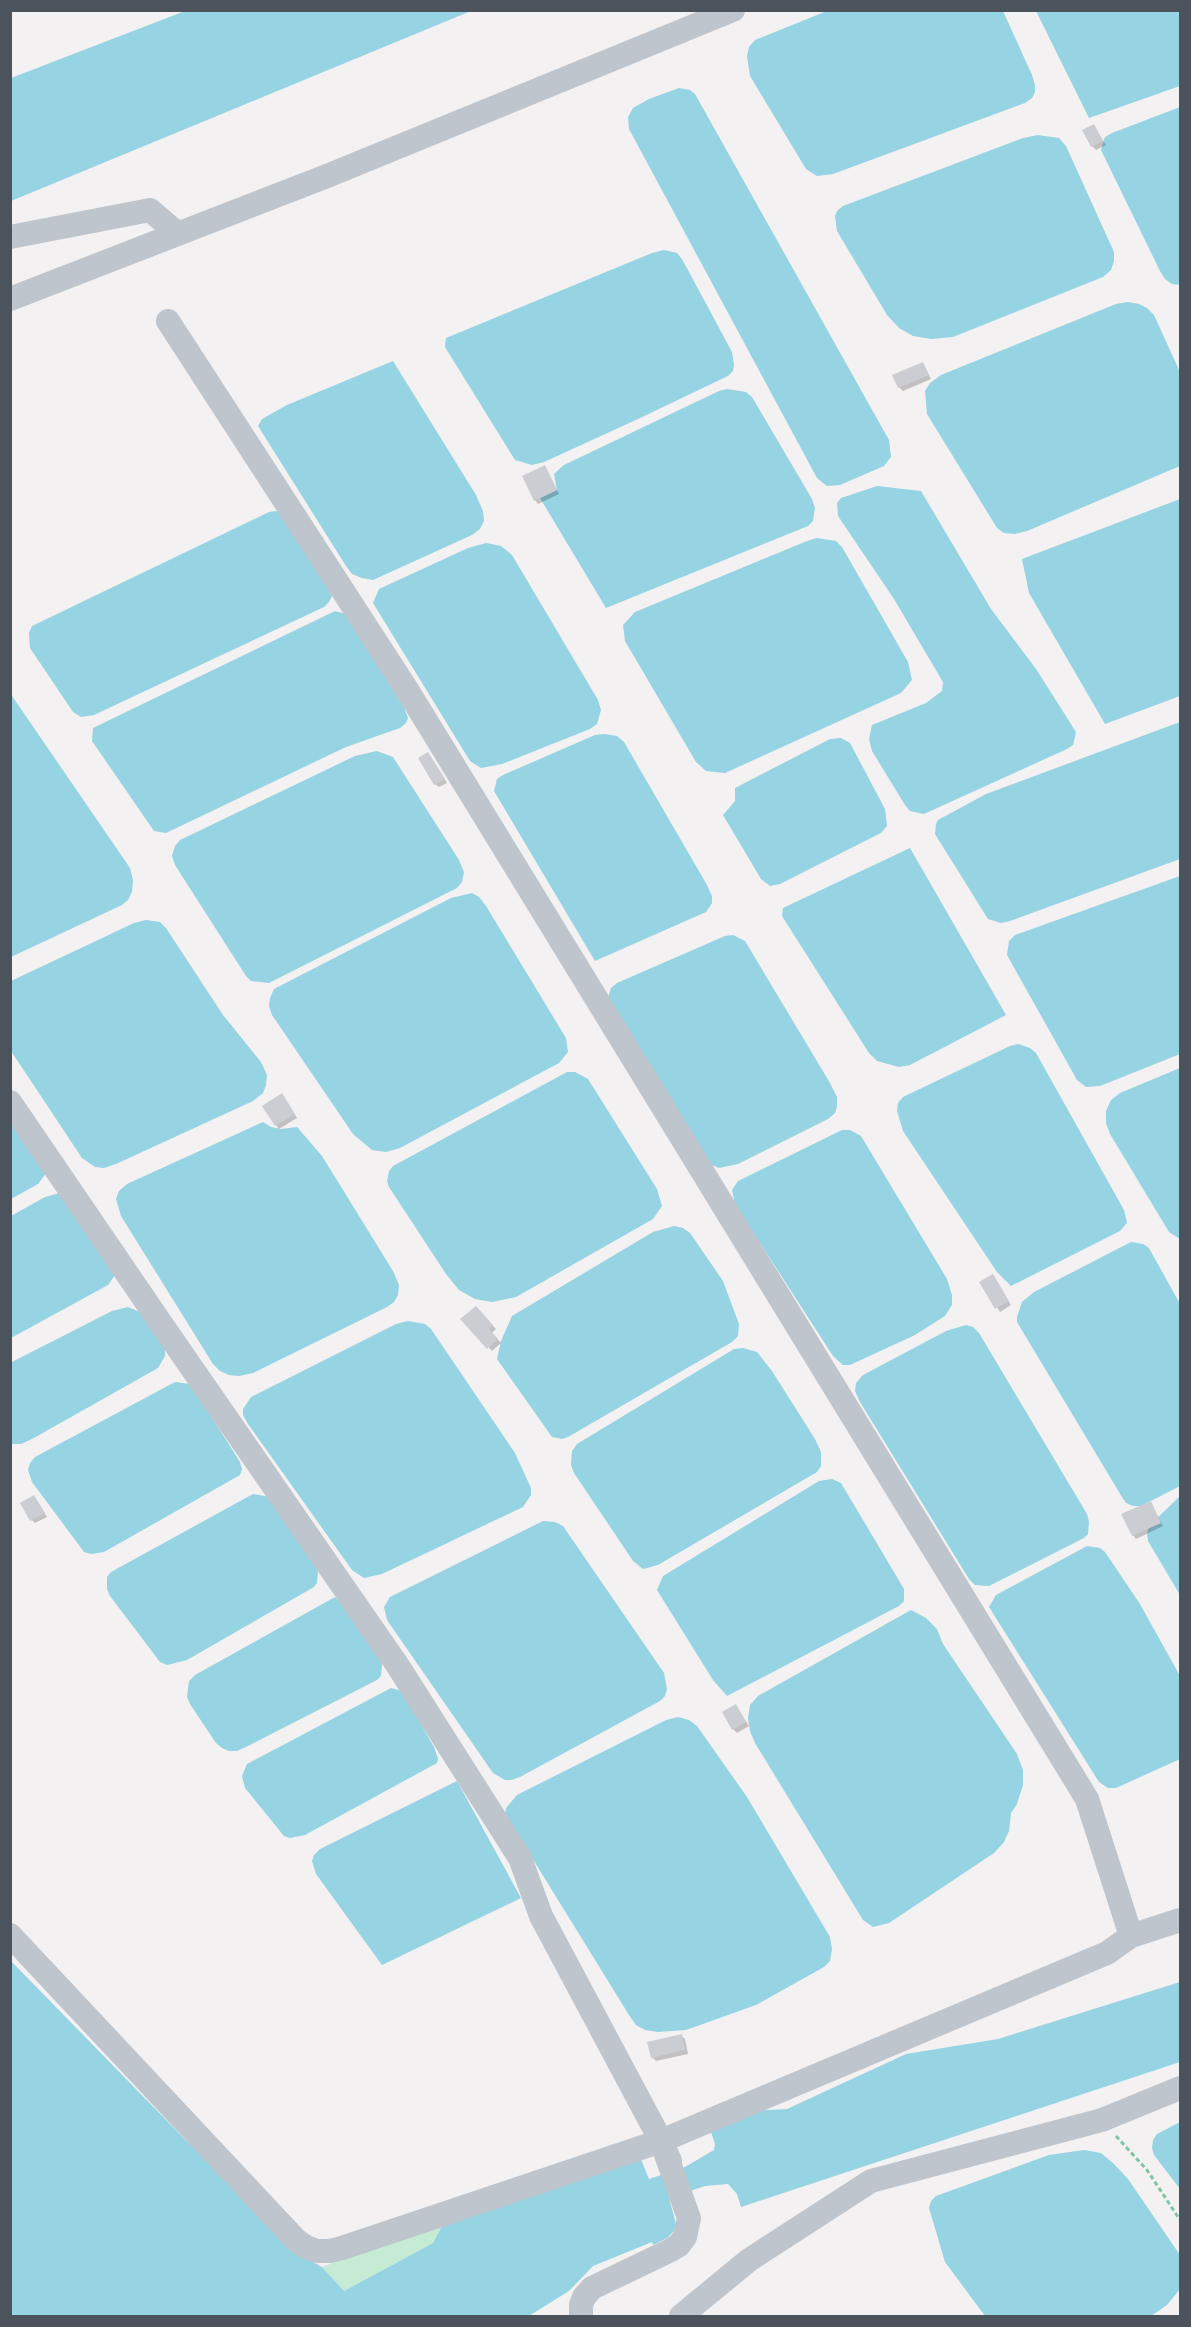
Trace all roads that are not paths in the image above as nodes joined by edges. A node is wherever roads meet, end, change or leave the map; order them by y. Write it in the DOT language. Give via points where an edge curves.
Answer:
graph roads {
  1 [pos="733,10"];
  2 [pos="178,234"];
  3 [pos="10,237"];
  4 [pos="10,299"];
  5 [pos="168,321"];
  6 [pos="10,1101"];
  7 [pos="1180,1920"];
  8 [pos="10,1935"];
  9 [pos="1131,1936"];
  10 [pos="1180,2088"];
  11 [pos="665,2151"];
  12 [pos="581,2316"];
  13 [pos="681,2316"];
  1 -- 2 [label="street"];
  2 -- 3 [label="street" via="150,210"];
  2 -- 4 [label="street"];
  5 -- 9 [label="street" via="406,688 1087,1799"];
  6 -- 11 [label="street" via="398,1666 520,1858 541,1916"];
  7 -- 9 [label="street"];
  8 -- 11 [label="street" via="296,2240 317,2251 342,2248"];
  9 -- 11 [label="street" via="1107,1953"];
  10 -- 13 [label="street" via="1102,2120 870,2181 749,2260"];
  11 -- 12 [label="street" via="689,2218 685,2237 679,2245 592,2288 584,2296"];
}
